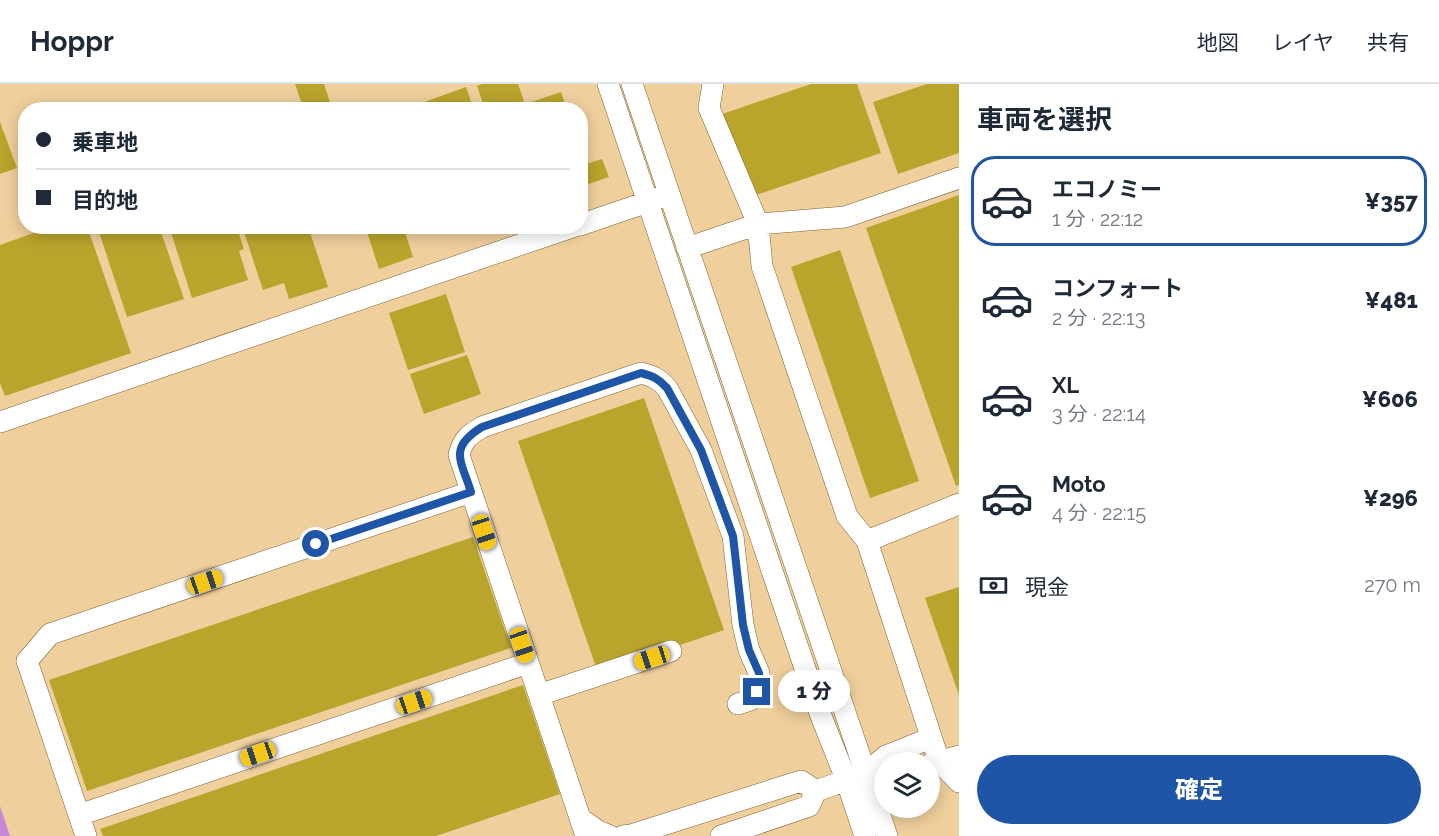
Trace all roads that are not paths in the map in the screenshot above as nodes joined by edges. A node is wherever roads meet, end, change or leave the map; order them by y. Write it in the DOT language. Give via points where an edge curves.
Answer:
graph roads {
  1 [pos="608,84"];
  2 [pos="632,84"];
  3 [pos="713,84"];
  4 [pos="959,178"];
  5 [pos="669,194"];
  6 [pos="648,201"];
  7 [pos="588,222"];
  8 [pos="758,224"];
  9 [pos="552,234"];
  10 [pos="687,248"];
  11 [pos="0,422"];
  12 [pos="471,492"];
  13 [pos="959,504"];
  14 [pos="867,541"];
  15 [pos="671,651"];
  16 [pos="528,663"];
  17 [pos="539,695"];
  18 [pos="738,704"];
  19 [pos="932,738"];
  20 [pos="943,760"];
  21 [pos="866,776"];
  22 [pos="959,782"];
  23 [pos="816,791"];
  24 [pos="79,815"];
  25 [pos="584,828"];
  26 [pos="86,836"];
  27 [pos="610,836"];
  28 [pos="623,836"];
  29 [pos="721,836"];
  30 [pos="865,836"];
  31 [pos="887,836"];
  1 -- 6 [label="street"];
  2 -- 5 [label="street"];
  3 -- 8 [label="street" via="709,108"];
  4 -- 8 [label="street" via="845,217"];
  5 -- 6 [label="street"];
  5 -- 10 [label="street"];
  6 -- 7 [label="street"];
  6 -- 21 [label="street" via="818,704"];
  8 -- 10 [label="street"];
  8 -- 14 [label="street" via="762,266 847,516"];
  9 -- 11 [label="street"];
  10 -- 21 [label="street"];
  12 -- 16 [label="street"];
  12 -- 18 [label="street" via="459,455 469,435 482,427 641,373 660,380 701,450 733,536 743,625 760,682 750,700"];
  12 -- 24 [label="street" via="50,634 27,661"];
  13 -- 14 [label="street"];
  14 -- 19 [label="street"];
  15 -- 17 [label="street"];
  16 -- 17 [label="street"];
  16 -- 24 [label="street"];
  17 -- 25 [label="street" via="567,759"];
  19 -- 20 [label="street"];
  19 -- 21 [label="street" via="886,756"];
  20 -- 22 [label="street"];
  21 -- 23 [label="street"];
  21 -- 30 [label="street"];
  21 -- 31 [label="street"];
  23 -- 28 [label="street" via="801,782"];
  23 -- 29 [label="street" via="809,806"];
  24 -- 26 [label="street"];
  25 -- 27 [label="street"];
}
